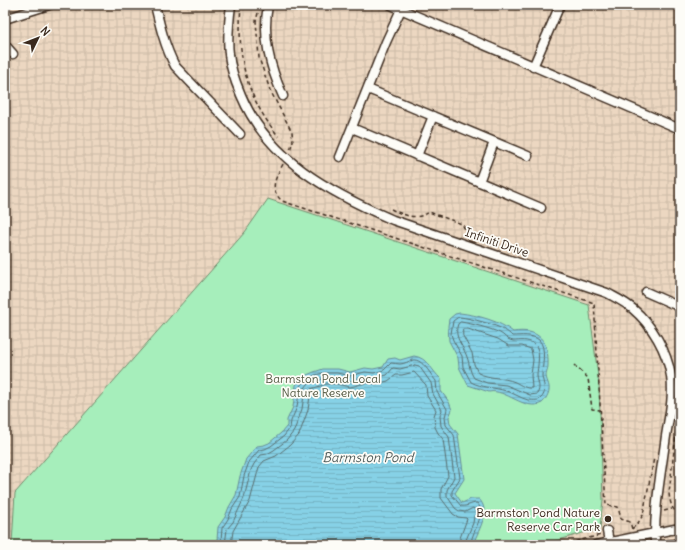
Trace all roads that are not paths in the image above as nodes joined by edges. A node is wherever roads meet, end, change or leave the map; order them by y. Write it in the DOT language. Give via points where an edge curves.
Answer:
graph roads {
  1 [pos="49,5"];
  2 [pos="155,5"];
  3 [pos="231,5"];
  4 [pos="268,5"];
  5 [pos="391,5"];
  6 [pos="560,5"];
  7 [pos="402,7"];
  8 [pos="5,19"];
  9 [pos="5,45"];
  10 [pos="13,54"];
  11 [pos="533,67"];
  12 [pos="368,89"];
  13 [pos="283,96"];
  14 [pos="433,116"];
  15 [pos="352,128"];
  16 [pos="680,129"];
  17 [pos="240,134"];
  18 [pos="494,142"];
  19 [pos="417,156"];
  20 [pos="528,156"];
  21 [pos="340,158"];
  22 [pos="479,182"];
  23 [pos="541,208"];
  24 [pos="646,292"];
  25 [pos="680,307"];
  26 [pos="680,528"];
  27 [pos="655,532"];
  28 [pos="680,544"];
  29 [pos="596,545"];
  30 [pos="655,545"];
  31 [pos="670,545"];
  1 -- 8 [label="street"];
  2 -- 17 [label="street" via="162,34 175,66"];
  3 -- 27 [label="street, Infiniti Drive" via="228,35 231,69 245,105 283,161 359,205 393,220 607,293 643,318 664,353 672,387 655,512"];
  4 -- 13 [label="street" via="268,52"];
  5 -- 7 [label="street"];
  6 -- 11 [label="street"];
  7 -- 11 [label="street"];
  7 -- 12 [label="street"];
  9 -- 10 [label="street"];
  11 -- 16 [label="street"];
  12 -- 14 [label="street"];
  12 -- 15 [label="street"];
  14 -- 18 [label="street"];
  14 -- 19 [label="street"];
  15 -- 19 [label="street"];
  15 -- 21 [label="street"];
  18 -- 20 [label="street"];
  18 -- 22 [label="street"];
  19 -- 22 [label="street"];
  22 -- 23 [label="street"];
  24 -- 25 [label="street"];
  26 -- 27 [label="street"];
  27 -- 29 [label="street" via="608,536"];
  27 -- 30 [label="street, Infiniti Drive"];
  28 -- 31 [label="street"];
}
